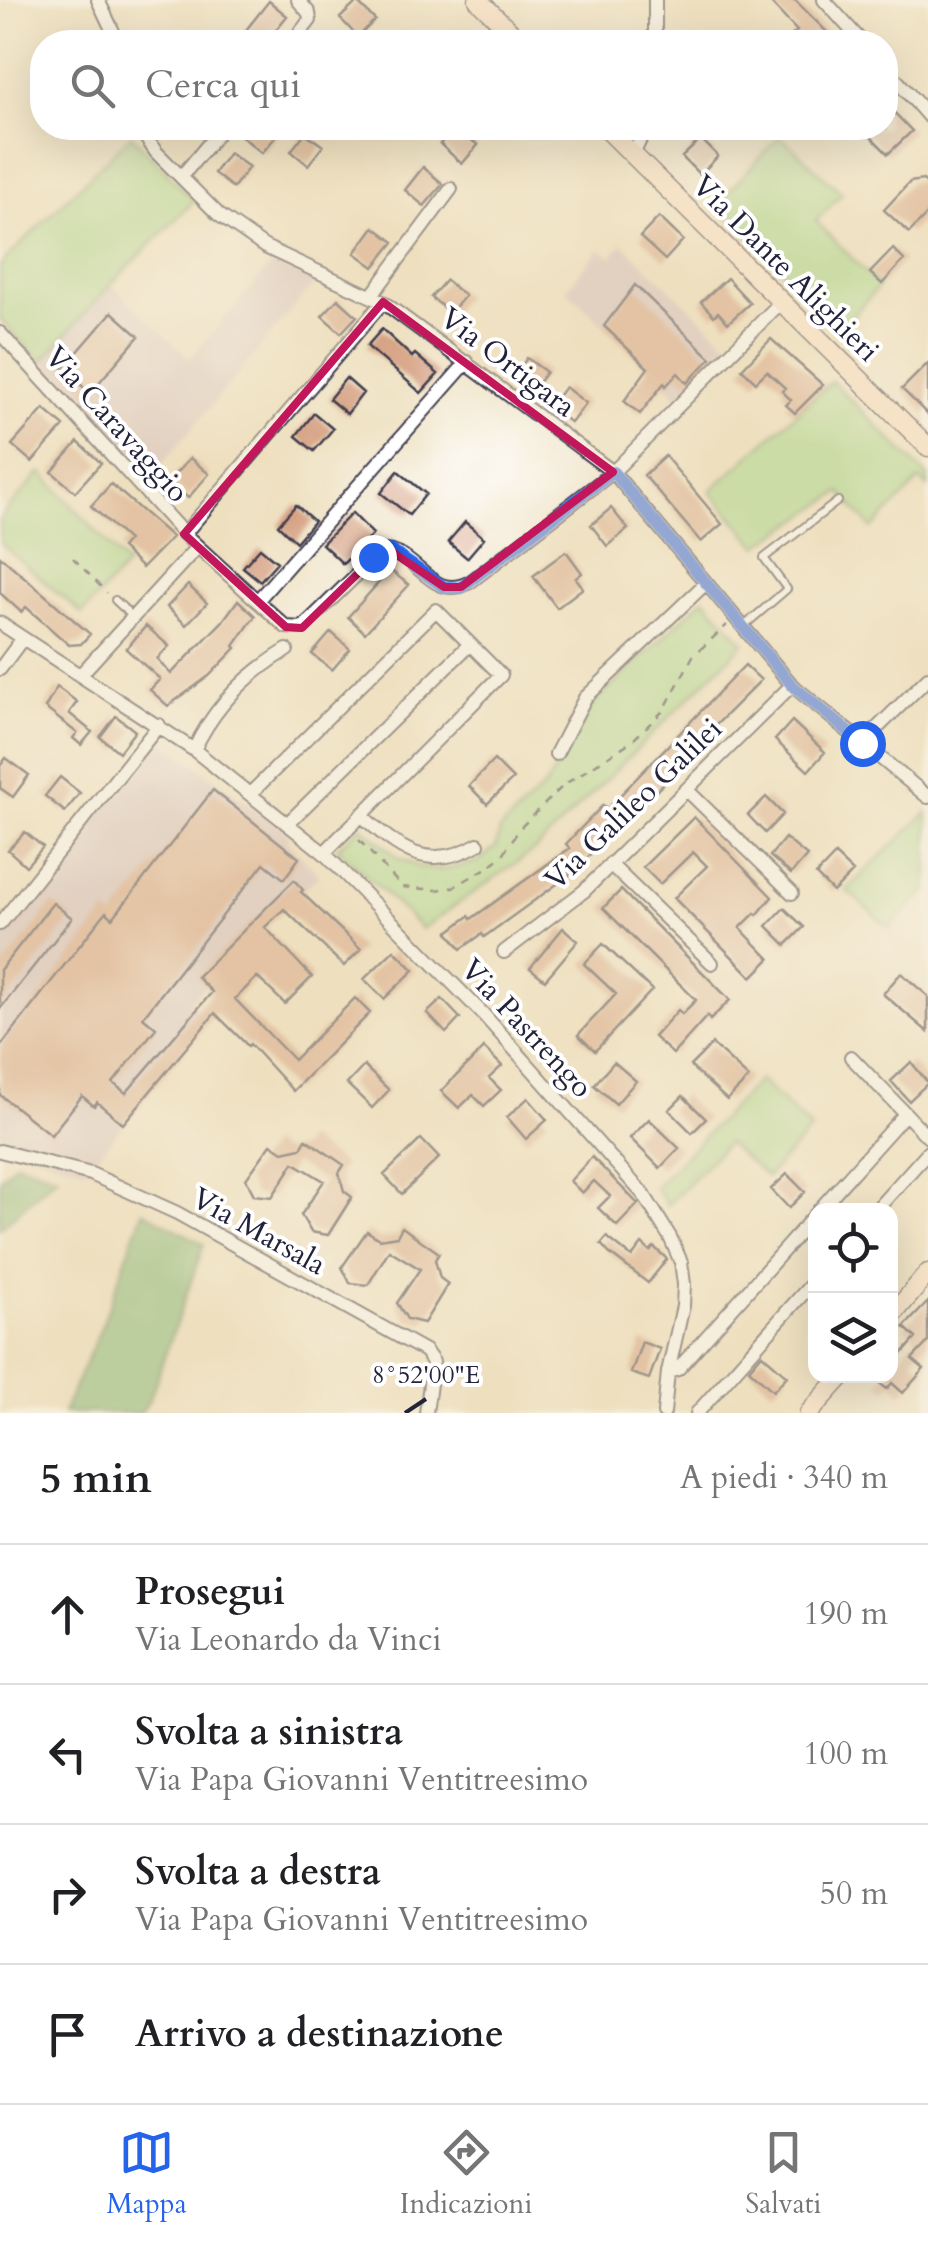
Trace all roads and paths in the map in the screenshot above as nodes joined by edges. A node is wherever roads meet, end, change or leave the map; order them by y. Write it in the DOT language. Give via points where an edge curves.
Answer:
graph roads {
  1 [pos="98,0"];
  2 [pos="298,0"];
  3 [pos="478,0"];
  4 [pos="655,0"];
  5 [pos="824,0"];
  6 [pos="112,30"];
  7 [pos="302,30"];
  8 [pos="509,30"];
  9 [pos="655,30"];
  10 [pos="851,30"];
  11 [pos="898,82"];
  12 [pos="928,116"];
  13 [pos="147,140"];
  14 [pos="212,140"];
  15 [pos="618,140"];
  16 [pos="640,140"];
  17 [pos="633,154"];
  18 [pos="181,178"];
  19 [pos="451,188"];
  20 [pos="378,298"];
  21 [pos="782,302"];
  22 [pos="0,333"];
  23 [pos="467,362"];
  24 [pos="928,447"];
  25 [pos="613,472"];
  26 [pos="838,501"];
  27 [pos="184,534"];
  28 [pos="197,547"];
  29 [pos="74,558"];
  30 [pos="706,583"];
  31 [pos="115,600"];
  32 [pos="257,601"];
  33 [pos="133,617"];
  34 [pos="0,622"];
  35 [pos="739,622"];
  36 [pos="22,638"];
  37 [pos="470,644"];
  38 [pos="287,650"];
  39 [pos="0,669"];
  40 [pos="82,674"];
  41 [pos="928,678"];
  42 [pos="792,685"];
  43 [pos="159,725"];
  44 [pos="862,743"];
  45 [pos="194,750"];
  46 [pos="556,754"];
  47 [pos="686,790"];
  48 [pos="252,794"];
  49 [pos="928,798"];
  50 [pos="361,815"];
  51 [pos="288,823"];
  52 [pos="346,829"];
  53 [pos="478,844"];
  54 [pos="324,853"];
  55 [pos="610,864"];
  56 [pos="792,894"];
  57 [pos="0,924"];
  58 [pos="504,952"];
  59 [pos="712,963"];
  60 [pos="851,1057"];
  61 [pos="905,1114"];
  62 [pos="928,1138"];
  63 [pos="0,1151"];
  64 [pos="928,1152"];
  65 [pos="825,1203"];
  66 [pos="882,1203"];
  67 [pos="808,1222"];
  68 [pos="928,1273"];
  69 [pos="808,1288"];
  70 [pos="898,1309"];
  71 [pos="668,1372"];
  72 [pos="836,1383"];
  73 [pos="426,1413"];
  74 [pos="664,1413"];
  75 [pos="697,1413"];
  76 [pos="810,1413"];
  1 -- 6 [label="street"];
  2 -- 7 [label="street" via="309,12"];
  3 -- 8 [label="street"];
  4 -- 9 [label="street"];
  5 -- 10 [label="street"];
  11 -- 12 [label="street"];
  13 -- 18 [label="street, Via Ortigara"];
  14 -- 18 [label="street"];
  15 -- 17 [label="street, Via Dante Alighieri"];
  16 -- 17 [label="street"];
  17 -- 21 [label="street, Via Dante Alighieri"];
  18 -- 20 [label="street, Via Ortigara" via="218,215 265,247"];
  19 -- 20 [label="street"];
  20 -- 23 [label="street, Via Ortigara"];
  20 -- 27 [label="street"];
  21 -- 24 [label="street, Via Dante Alighieri"];
  21 -- 25 [label="street"];
  22 -- 27 [label="street, Via Caravaggio"];
  23 -- 25 [label="street, Via Ortigara"];
  23 -- 32 [label="street"];
  25 -- 30 [label="street, Via Ortigara"];
  25 -- 32 [label="street, Via Caravaggio" via="461,588 444,587 390,550 380,550 302,628 286,626"];
  26 -- 35 [label="lane" via="764,558 787,589"];
  27 -- 28 [label="street, Via Caravaggio"];
  28 -- 32 [label="street, Via Caravaggio"];
  28 -- 33 [label="street"];
  29 -- 31 [label="path"];
  30 -- 35 [label="street, Via Ortigara"];
  30 -- 46 [label="street" via="585,698"];
  31 -- 33 [label="lane"];
  33 -- 40 [label="street"];
  34 -- 36 [label="street, Via Pastrengo"];
  35 -- 42 [label="street, Via Ortigara"];
  35 -- 52 [label="path" via="693,656 672,699 642,732 565,784 502,856 470,880 436,890 402,887"];
  36 -- 39 [label="street"];
  36 -- 40 [label="street, Via Pastrengo"];
  37 -- 48 [label="street" via="436,610"];
  37 -- 50 [label="street" via="501,675"];
  37 -- 51 [label="street"];
  38 -- 45 [label="street" via="234,690"];
  40 -- 43 [label="street, Via Pastrengo"];
  41 -- 44 [label="street"];
  42 -- 44 [label="street, Via Ortigara"];
  42 -- 47 [label="street, Via Galileo Galilei"];
  43 -- 45 [label="street, Via Pastrengo"];
  43 -- 57 [label="street"];
  44 -- 49 [label="street, Via Ortigara"];
  45 -- 48 [label="street, Via Pastrengo"];
  47 -- 55 [label="street, Via Galileo Galilei"];
  47 -- 56 [label="street"];
  48 -- 51 [label="street, Via Pastrengo"];
  50 -- 52 [label="street"];
  50 -- 53 [label="street" via="420,856 461,854"];
  51 -- 54 [label="street, Via Pastrengo"];
  52 -- 54 [label="street"];
  54 -- 71 [label="street, Via Pastrengo" via="483,1014 659,1217 684,1284"];
  55 -- 58 [label="street, Via Galileo Galilei"];
  55 -- 59 [label="street"];
  60 -- 61 [label="street"];
  61 -- 62 [label="street"];
  61 -- 65 [label="street"];
  63 -- 73 [label="street, Via Marsala" via="91,1174 178,1213 425,1351 433,1362"];
  64 -- 66 [label="street"];
  67 -- 71 [label="street" via="678,1369"];
  68 -- 70 [label="street"];
  69 -- 75 [label="street"];
  71 -- 74 [label="street, Via Pastrengo"];
  72 -- 76 [label="street"];
}
